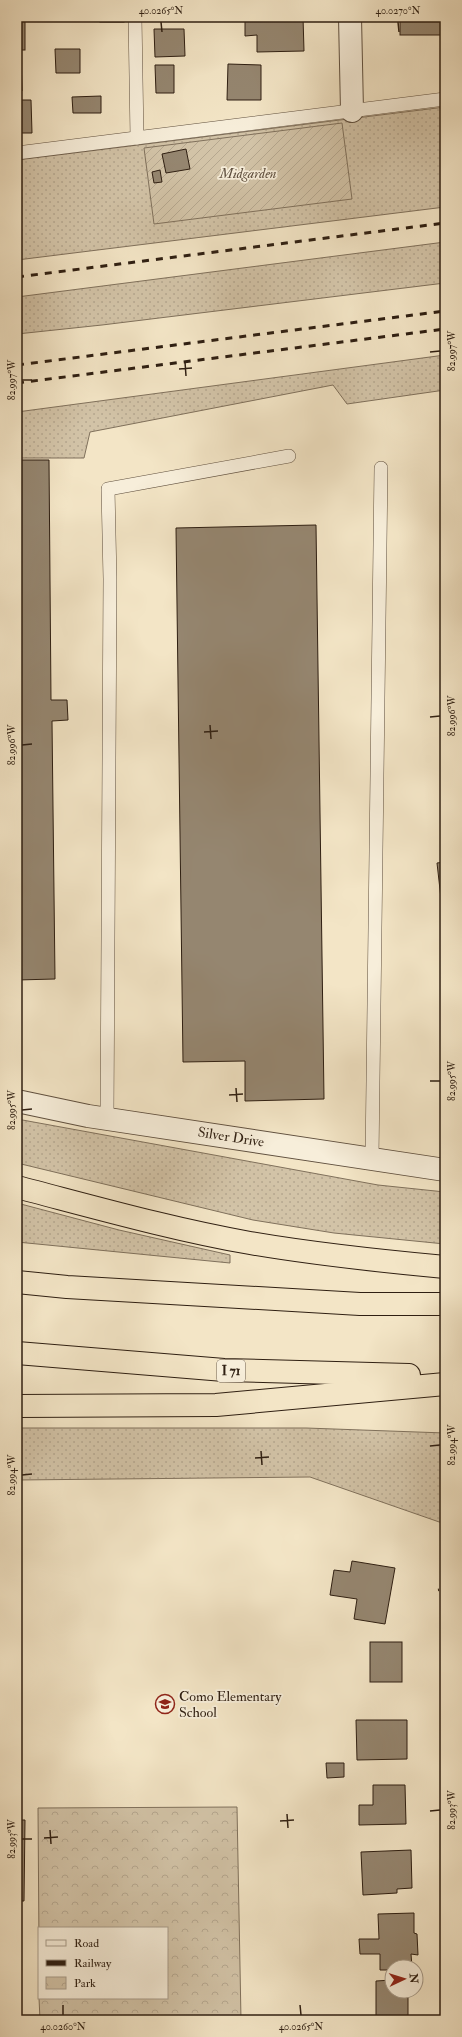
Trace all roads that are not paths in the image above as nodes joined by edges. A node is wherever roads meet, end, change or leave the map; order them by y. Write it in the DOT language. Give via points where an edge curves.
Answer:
graph roads {
  1 [pos="135,17"];
  2 [pos="350,17"];
  3 [pos="445,99"];
  4 [pos="352,111"];
  5 [pos="137,138"];
  6 [pos="17,153"];
  7 [pos="289,456"];
  8 [pos="381,468"];
  9 [pos="17,1101"];
  10 [pos="107,1119"];
  11 [pos="372,1158"];
  12 [pos="445,1170"];
  13 [pos="17,1187"];
  14 [pos="445,1267"];
  15 [pos="17,1282"];
  16 [pos="445,1304"];
  17 [pos="17,1353"];
  18 [pos="445,1376"];
  19 [pos="445,1384"];
  20 [pos="17,1406"];
  1 -- 5 [label="lane"];
  2 -- 4 [label="street"];
  3 -- 4 [label="lane"];
  4 -- 5 [label="lane"];
  5 -- 6 [label="lane"];
  7 -- 10 [label="lane" via="108,489 110,579"];
  8 -- 11 [label="lane"];
  9 -- 10 [label="street, Silver Drive"];
  10 -- 11 [label="street, Silver Drive"];
  11 -- 12 [label="street, Silver Drive"];
  13 -- 14 [label="highway" via="178,1228 250,1243"];
  15 -- 16 [label="highway" via="352,1304"];
  17 -- 18 [label="highway, I 71" via="224,1370"];
  19 -- 20 [label="highway" via="216,1405"];
}
